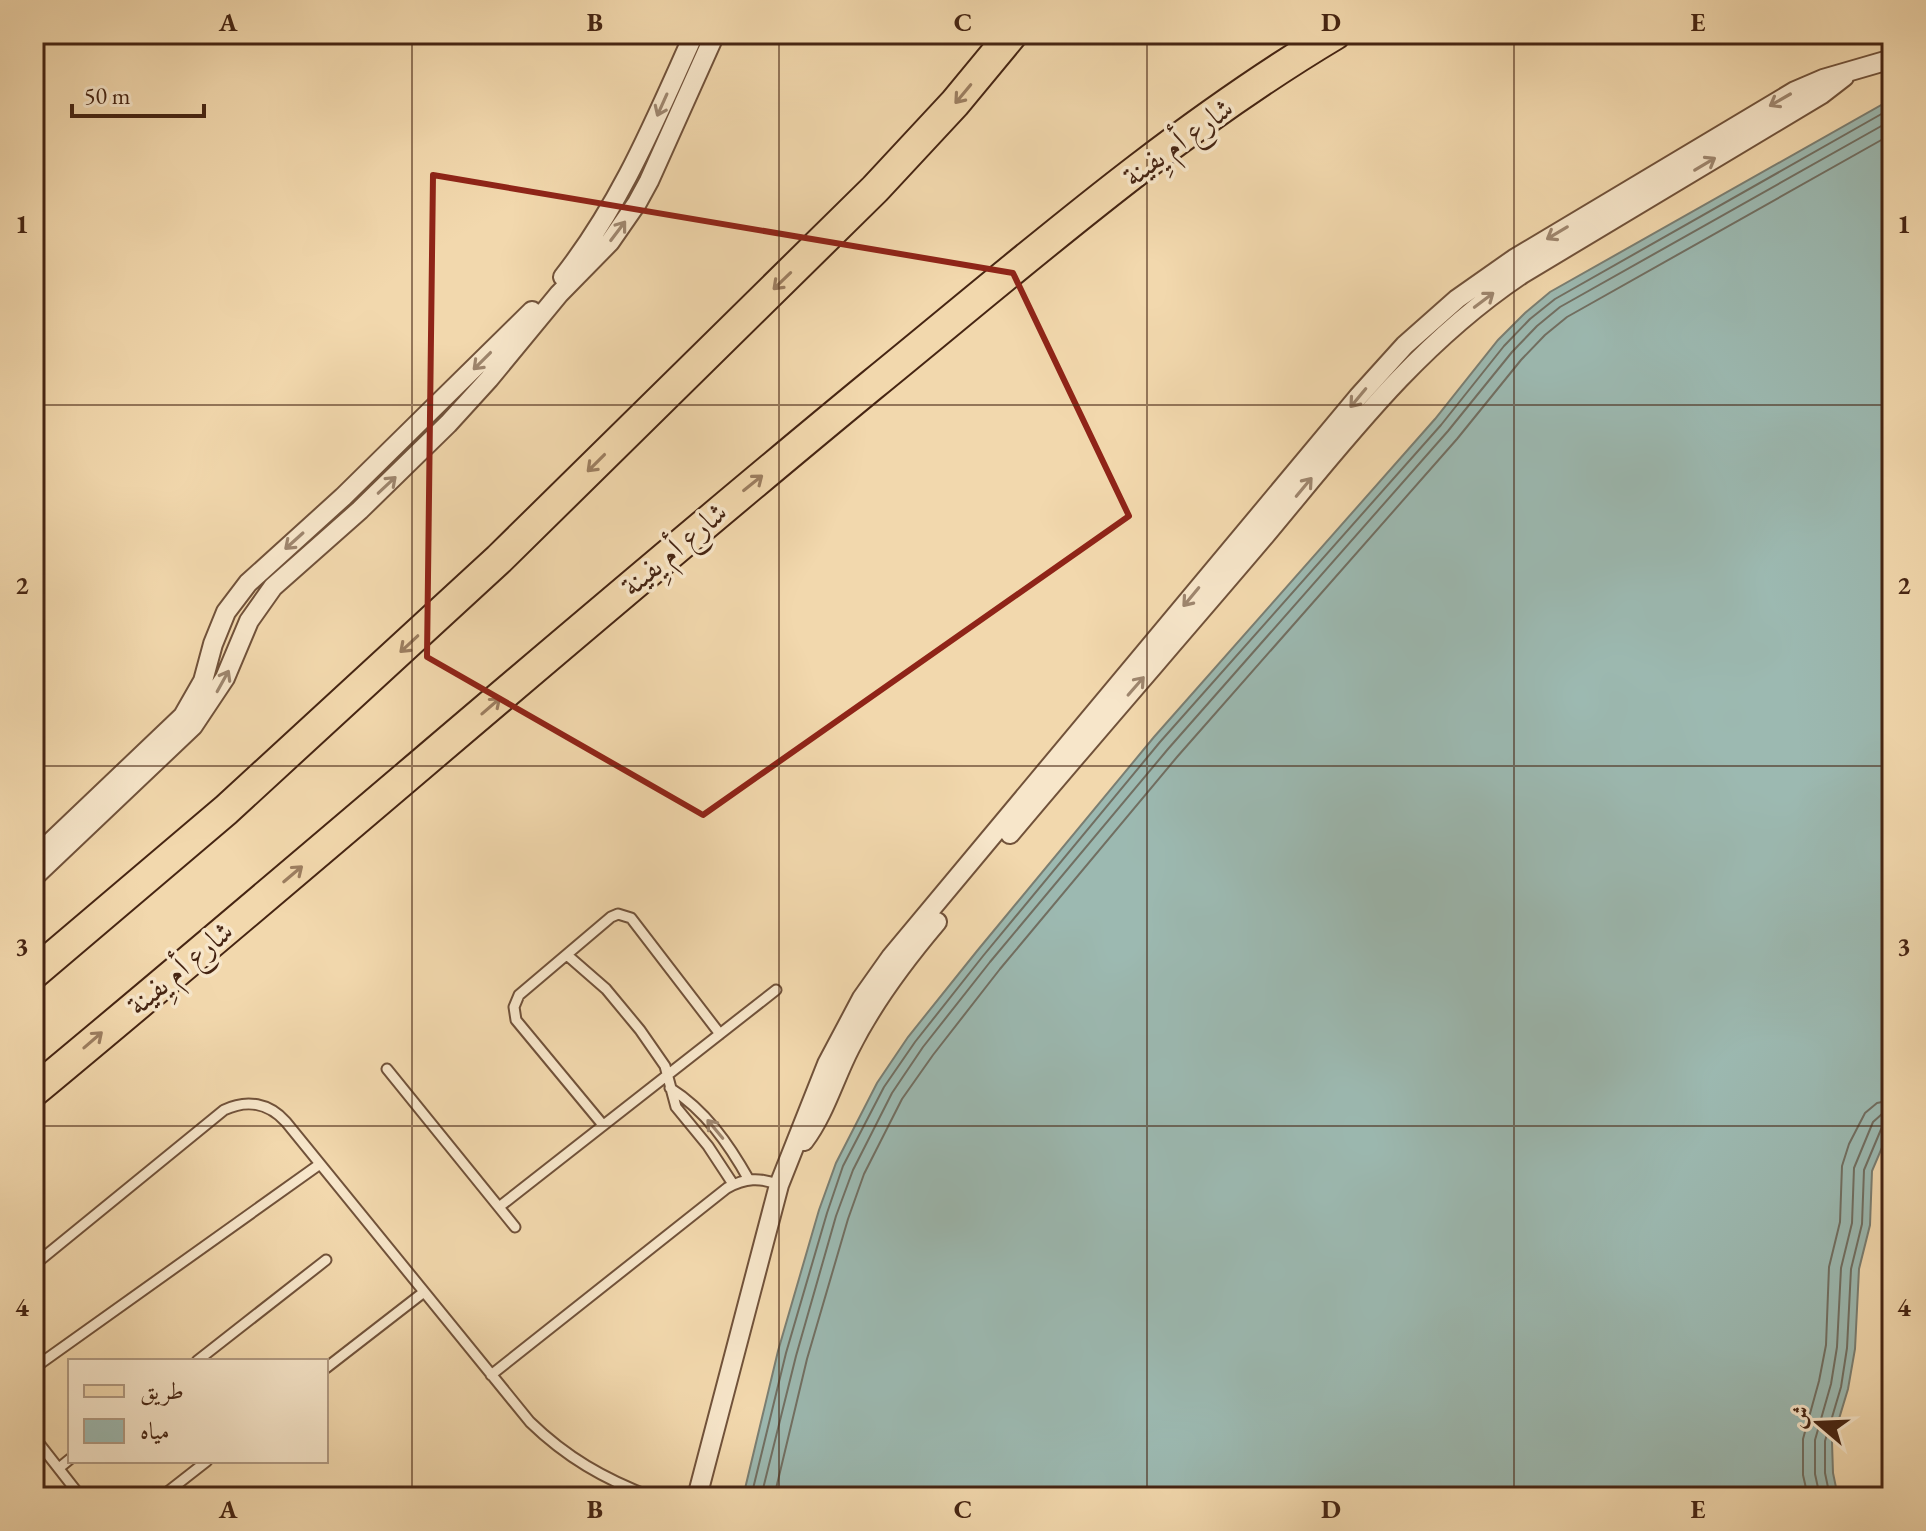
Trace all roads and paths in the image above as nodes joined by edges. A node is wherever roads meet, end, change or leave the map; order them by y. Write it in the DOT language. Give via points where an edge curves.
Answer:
graph roads {
  1 [pos="694,34"];
  2 [pos="715,34"];
  3 [pos="1012,34"];
  4 [pos="1335,34"];
  5 [pos="1892,59"];
  6 [pos="572,273"];
  7 [pos="34,858"];
  8 [pos="34,877"];
  9 [pos="567,955"];
  10 [pos="34,973"];
  11 [pos="776,990"];
  12 [pos="720,1034"];
  13 [pos="387,1069"];
  14 [pos="668,1075"];
  15 [pos="670,1088"];
  16 [pos="34,1091"];
  17 [pos="603,1125"];
  18 [pos="320,1164"];
  19 [pos="749,1180"];
  20 [pos="733,1184"];
  21 [pos="779,1185"];
  22 [pos="499,1207"];
  23 [pos="515,1227"];
  24 [pos="326,1260"];
  25 [pos="34,1265"];
  26 [pos="424,1292"];
  27 [pos="200,1359"];
  28 [pos="328,1366"];
  29 [pos="34,1368"];
  30 [pos="491,1375"];
  31 [pos="34,1437"];
  32 [pos="68,1461"];
  33 [pos="204,1463"];
  34 [pos="59,1468"];
  35 [pos="81,1497"];
  36 [pos="161,1497"];
  37 [pos="652,1497"];
  38 [pos="697,1497"];
  1 -- 6 [label="street, one-way" via="627,180"];
  6 -- 2 [label="street, one-way" via="610,242 637,203"];
  3 -- 10 [label="main road, one-way" via="884,179 499,559 247,791"];
  16 -- 4 [label="main road, شارع أم يِفينة, one-way" via="678,544 1025,258 1186,135"];
  5 -- 21 [label="street" via="1823,79 1781,98 1514,259 1405,345 876,977 827,1064"];
  6 -- 7 [label="street, one-way" via="248,583 219,628 203,681 183,716"];
  8 -- 6 [label="street, one-way" via="193,726 273,587 448,424"];
  9 -- 12 [label="lane" via="611,917 631,918"];
  9 -- 14 [label="lane" via="624,1009"];
  9 -- 17 [label="lane" via="519,995 514,1014"];
  11 -- 12 [label="lane"];
  12 -- 14 [label="lane"];
  13 -- 22 [label="lane"];
  14 -- 15 [label="lane"];
  14 -- 17 [label="lane"];
  19 -- 15 [label="lane, one-way" via="717,1130"];
  15 -- 20 [label="lane" via="679,1113"];
  17 -- 22 [label="lane"];
  18 -- 25 [label="lane" via="271,1109 252,1103 233,1106"];
  18 -- 26 [label="lane"];
  18 -- 29 [label="lane"];
  19 -- 20 [label="lane"];
  19 -- 21 [label="lane"];
  20 -- 30 [label="lane"];
  21 -- 38 [label="street"];
  22 -- 23 [label="lane"];
  24 -- 27 [label="lane"];
  26 -- 28 [label="lane"];
  26 -- 30 [label="lane"];
  30 -- 37 [label="lane" via="530,1422 570,1457"];
  31 -- 34 [label="lane"];
  32 -- 34 [label="lane"];
  33 -- 36 [label="lane"];
  34 -- 35 [label="lane"];
}
